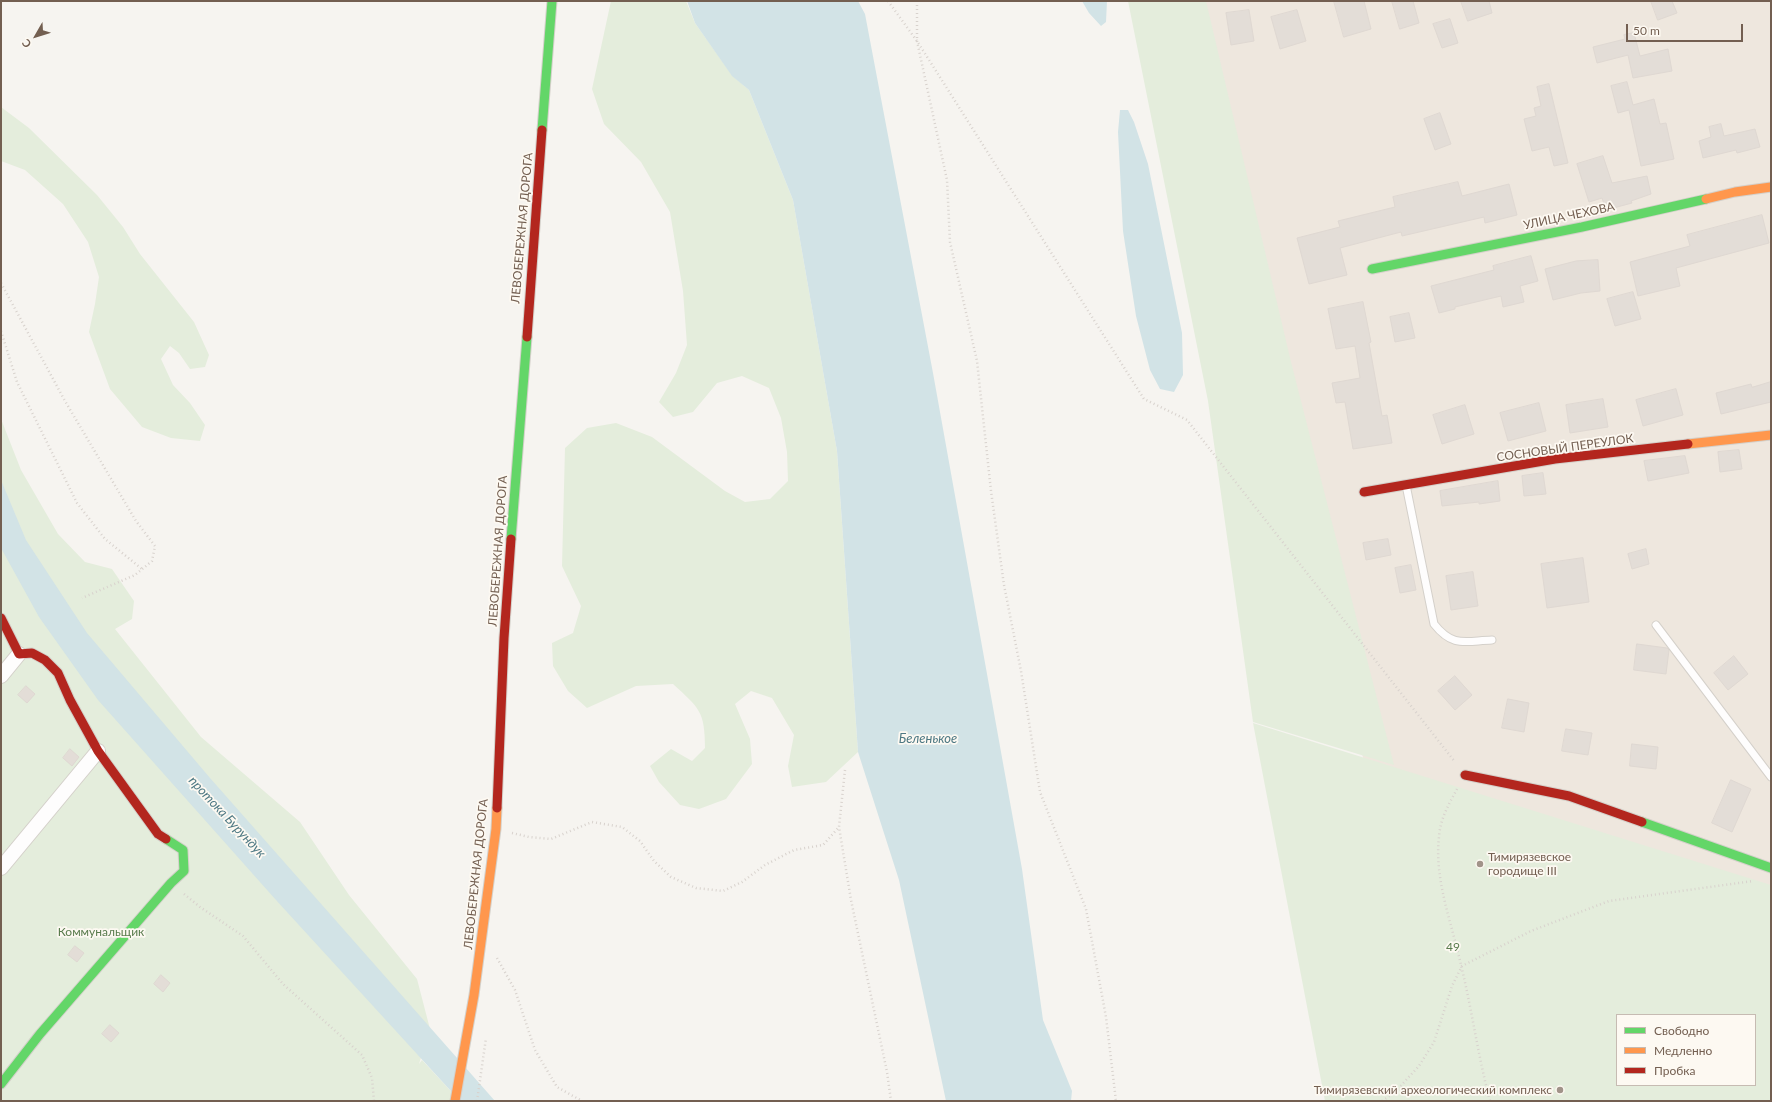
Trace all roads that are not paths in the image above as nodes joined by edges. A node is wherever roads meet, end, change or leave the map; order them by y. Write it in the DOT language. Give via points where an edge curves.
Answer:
graph roads {
  1 [pos="552,1"];
  2 [pos="1771,187"];
  3 [pos="1372,269"];
  4 [pos="1771,435"];
  5 [pos="1406,485"];
  6 [pos="1364,492"];
  7 [pos="1,618"];
  8 [pos="1656,625"];
  9 [pos="1492,640"];
  10 [pos="19,654"];
  11 [pos="1,676"];
  12 [pos="98,751"];
  13 [pos="1465,774"];
  14 [pos="1771,777"];
  15 [pos="1,868"];
  16 [pos="1771,868"];
  17 [pos="1,1084"];
  18 [pos="456,1101"];
  1 -- 18 [label="street, ЛЕВОБЕРЕЖНАЯ ДОРОГА" via="504,638 496,829 474,995"];
  2 -- 3 [label="street, УЛИЦА ЧЕХОВА" via="1735,192"];
  4 -- 5 [label="street, СОСНОВЫЙ ПЕРЕУЛОК" via="1555,459"];
  5 -- 6 [label="street, СОСНОВЫЙ ПЕРЕУЛОК"];
  5 -- 9 [label="lane" via="1434,624 1442,634 1454,642"];
  7 -- 10 [label="street"];
  8 -- 14 [label="lane"];
  10 -- 11 [label="street"];
  10 -- 12 [label="street" via="32,653 45,660 58,673"];
  12 -- 15 [label="street"];
  12 -- 17 [label="street" via="158,834 182,850 184,871 40,1034"];
  13 -- 16 [label="street" via="1569,796"];
}
